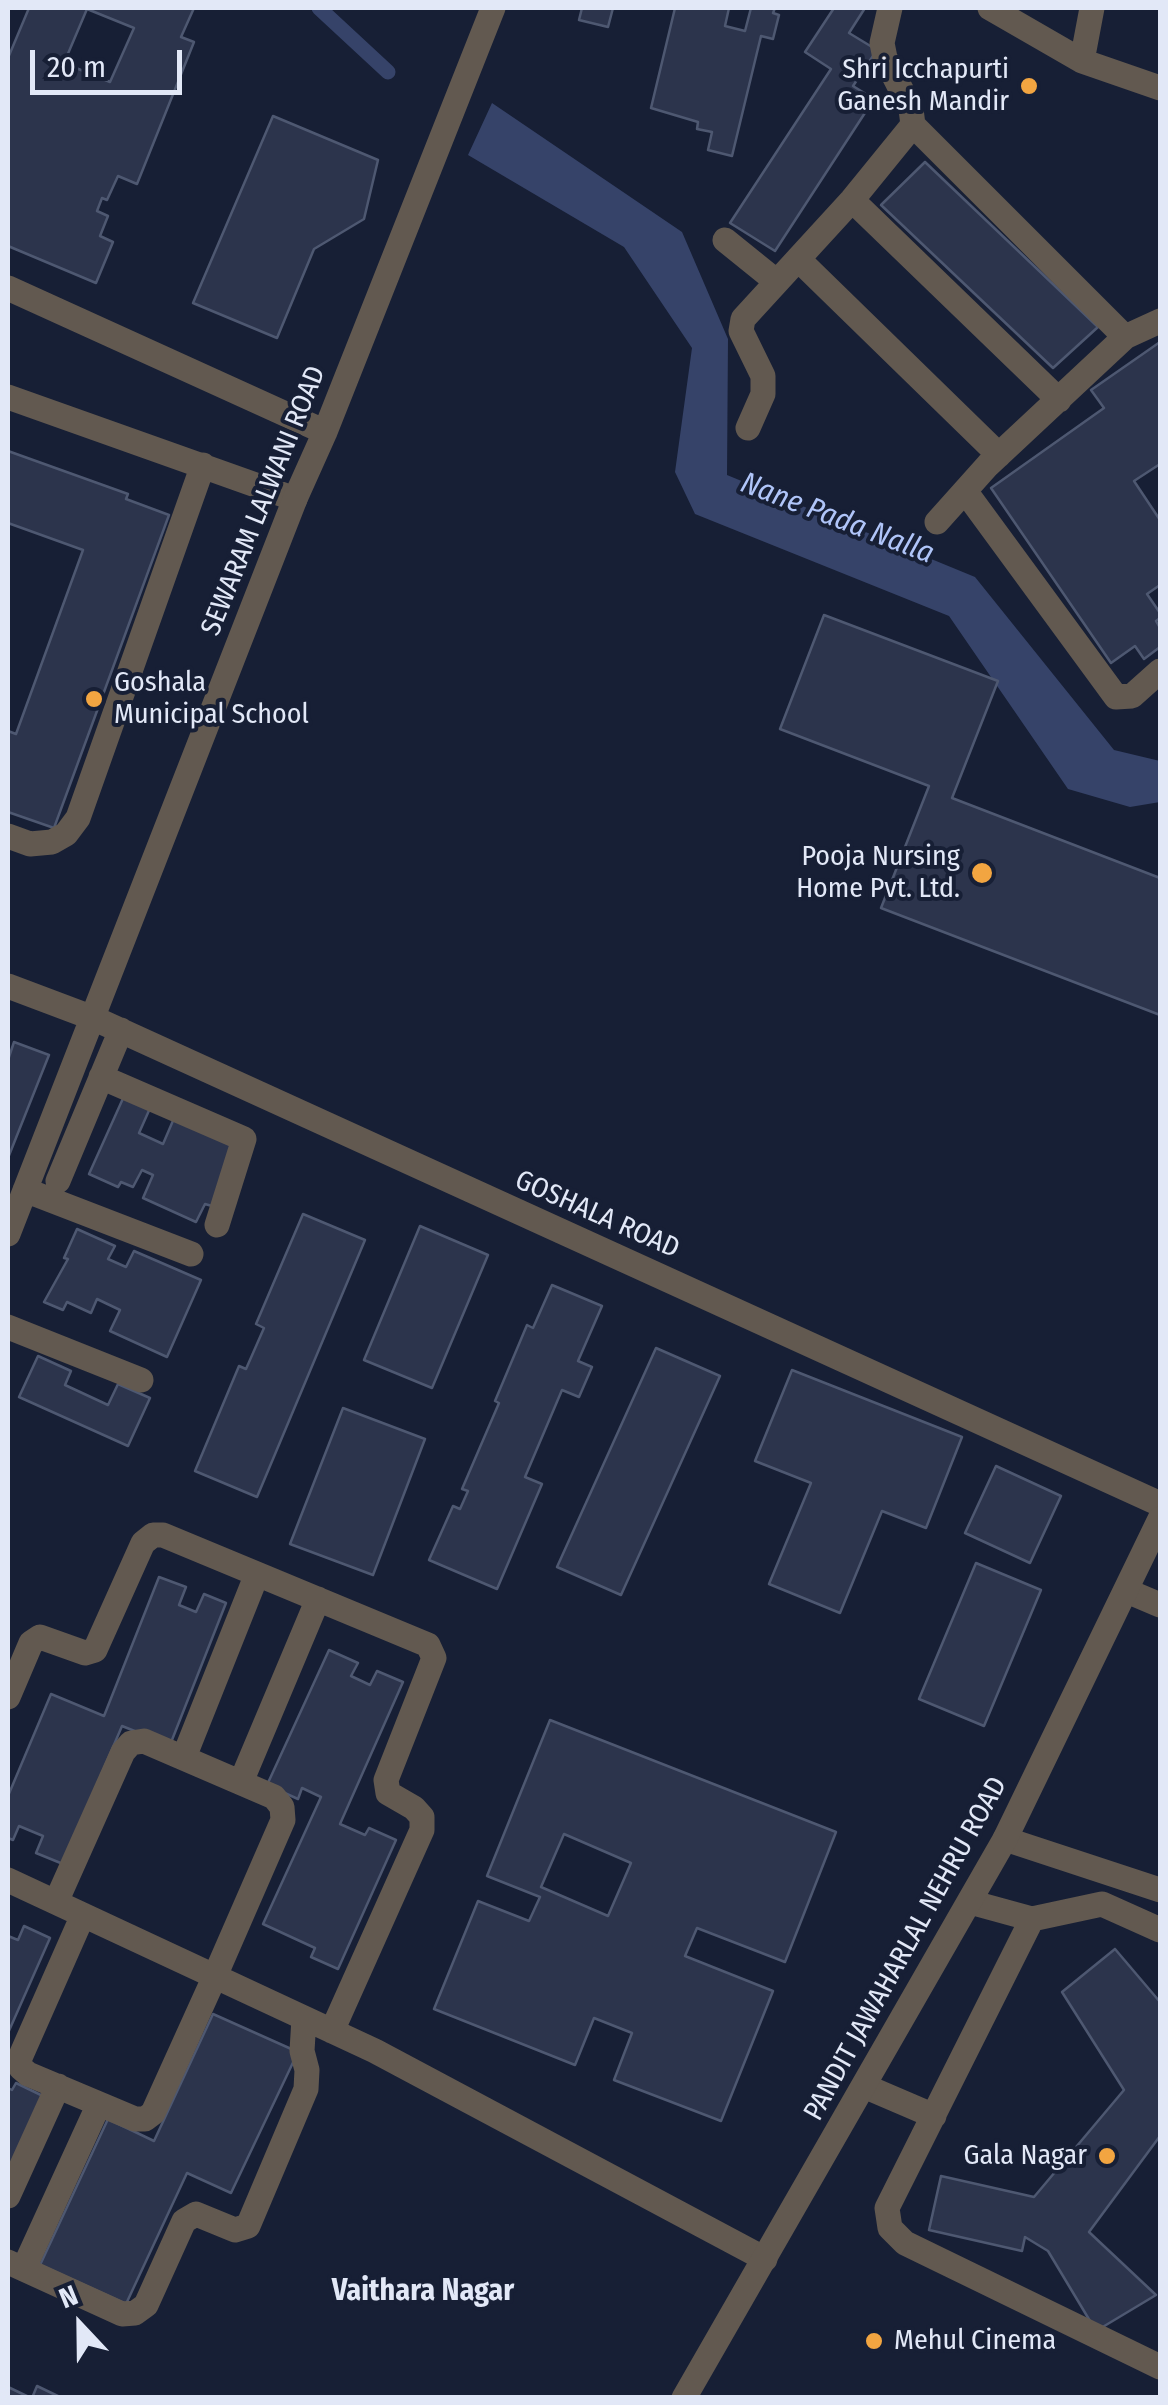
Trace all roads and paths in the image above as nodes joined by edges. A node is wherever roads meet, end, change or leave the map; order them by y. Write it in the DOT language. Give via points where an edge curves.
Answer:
graph roads {
  1 [pos="492,8"];
  2 [pos="890,8"];
  3 [pos="990,8"];
  4 [pos="1092,8"];
  5 [pos="1082,60"];
  6 [pos="1160,88"];
  7 [pos="913,124"];
  8 [pos="852,200"];
  9 [pos="724,240"];
  10 [pos="798,259"];
  11 [pos="777,282"];
  12 [pos="8,288"];
  13 [pos="1160,321"];
  14 [pos="1125,337"];
  15 [pos="8,397"];
  16 [pos="1059,400"];
  17 [pos="748,428"];
  18 [pos="325,432"];
  19 [pos="999,456"];
  20 [pos="204,464"];
  21 [pos="965,491"];
  22 [pos="295,499"];
  23 [pos="937,522"];
  24 [pos="1160,672"];
  25 [pos="8,836"];
  26 [pos="8,986"];
  27 [pos="93,1018"];
  28 [pos="120,1030"];
  29 [pos="101,1077"];
  30 [pos="58,1180"];
  31 [pos="25,1190"];
  32 [pos="216,1225"];
  33 [pos="8,1234"];
  34 [pos="191,1254"];
  35 [pos="8,1327"];
  36 [pos="140,1380"];
  37 [pos="1160,1504"];
  38 [pos="1160,1519"];
  39 [pos="257,1574"];
  40 [pos="1127,1591"];
  41 [pos="318,1599"];
  42 [pos="1160,1605"];
  43 [pos="8,1697"];
  44 [pos="184,1758"];
  45 [pos="241,1782"];
  46 [pos="1005,1840"];
  47 [pos="8,1880"];
  48 [pos="1160,1890"];
  49 [pos="56,1902"];
  50 [pos="970,1902"];
  51 [pos="83,1915"];
  52 [pos="1032,1919"];
  53 [pos="1160,1930"];
  54 [pos="216,1976"];
  55 [pos="304,2018"];
  56 [pos="332,2031"];
  57 [pos="58,2086"];
  58 [pos="864,2086"];
  59 [pos="99,2104"];
  60 [pos="934,2116"];
  61 [pos="8,2196"];
  62 [pos="765,2259"];
  63 [pos="16,2265"];
  64 [pos="1160,2368"];
  65 [pos="684,2398"];
  1 -- 18 [label="street, SEWARAM LALWANI ROAD"];
  2 -- 7 [label="street" via="882,43"];
  3 -- 5 [label="street"];
  4 -- 5 [label="street"];
  5 -- 6 [label="street"];
  7 -- 8 [label="street"];
  7 -- 14 [label="street"];
  8 -- 10 [label="street"];
  8 -- 16 [label="street"];
  9 -- 11 [label="street"];
  10 -- 11 [label="street"];
  10 -- 19 [label="street"];
  11 -- 17 [label="street" via="743,319 741,330 763,376"];
  12 -- 18 [label="street"];
  13 -- 14 [label="street"];
  14 -- 16 [label="street"];
  15 -- 20 [label="street"];
  16 -- 19 [label="street"];
  18 -- 22 [label="street, SEWARAM LALWANI ROAD"];
  19 -- 21 [label="street"];
  20 -- 22 [label="street"];
  20 -- 25 [label="street" via="78,818 52,842"];
  21 -- 23 [label="street"];
  21 -- 24 [label="street" via="1116,697 1132,696"];
  22 -- 27 [label="street, SEWARAM LALWANI ROAD"];
  26 -- 27 [label="street, GOSHALA ROAD"];
  27 -- 28 [label="street, GOSHALA ROAD"];
  27 -- 31 [label="street, SEWARAM LALWANI ROAD"];
  28 -- 29 [label="street"];
  28 -- 37 [label="street, GOSHALA ROAD"];
  29 -- 30 [label="street"];
  29 -- 32 [label="street" via="244,1139"];
  31 -- 33 [label="street, SEWARAM LALWANI ROAD"];
  31 -- 34 [label="street"];
  35 -- 36 [label="street"];
  38 -- 40 [label="street, PANDIT JAWAHARLAL NEHRU ROAD"];
  39 -- 41 [label="street"];
  39 -- 43 [label="street" via="164,1535 152,1536 95,1650 85,1653 40,1637 31,1643"];
  39 -- 44 [label="street"];
  40 -- 42 [label="street"];
  40 -- 46 [label="street, PANDIT JAWAHARLAL NEHRU ROAD"];
  41 -- 45 [label="street"];
  41 -- 56 [label="street" via="428,1645 434,1658 386,1780 388,1793 422,1817 422,1830"];
  44 -- 45 [label="street"];
  44 -- 49 [label="street" via="144,1741 123,1752"];
  45 -- 54 [label="street" via="274,1797 283,1820"];
  46 -- 48 [label="street"];
  46 -- 50 [label="street, PANDIT JAWAHARLAL NEHRU ROAD"];
  47 -- 49 [label="street"];
  49 -- 51 [label="street"];
  50 -- 52 [label="street"];
  50 -- 58 [label="street, PANDIT JAWAHARLAL NEHRU ROAD"];
  51 -- 54 [label="street"];
  51 -- 57 [label="street" via="19,2060 28,2074"];
  52 -- 53 [label="street" via="1102,1904"];
  52 -- 60 [label="street"];
  54 -- 55 [label="street"];
  54 -- 59 [label="street" via="153,2113 136,2119"];
  55 -- 56 [label="street"];
  55 -- 63 [label="street" via="306,2089 248,2226 235,2230 196,2214 184,2221 146,2305 135,2313 122,2314"];
  56 -- 62 [label="street"];
  57 -- 59 [label="street"];
  57 -- 61 [label="street"];
  58 -- 60 [label="street"];
  58 -- 62 [label="street, PANDIT JAWAHARLAL NEHRU ROAD"];
  59 -- 63 [label="street"];
  60 -- 64 [label="street" via="887,2208 890,2228 905,2243"];
  62 -- 65 [label="street, PANDIT JAWAHARLAL NEHRU ROAD"];
}
